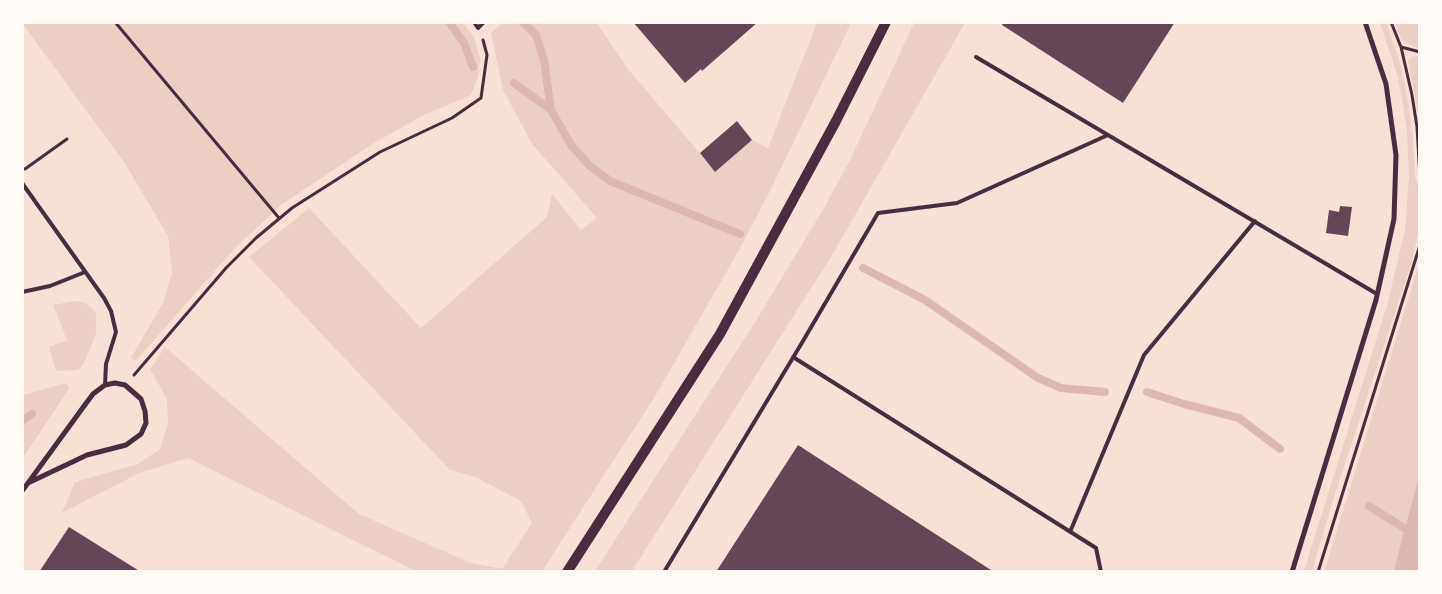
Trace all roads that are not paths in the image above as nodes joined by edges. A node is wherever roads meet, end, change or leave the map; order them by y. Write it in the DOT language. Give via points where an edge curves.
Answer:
graph roads {
  1 [pos="474,22"];
  2 [pos="484,22"];
  3 [pos="886,22"];
  4 [pos="1366,22"];
  5 [pos="976,56"];
  6 [pos="1108,135"];
  7 [pos="22,183"];
  8 [pos="1255,221"];
  9 [pos="85,272"];
  10 [pos="22,292"];
  11 [pos="1377,294"];
  12 [pos="793,357"];
  13 [pos="105,385"];
  14 [pos="28,483"];
  15 [pos="22,491"];
  16 [pos="1070,532"];
  17 [pos="567,572"];
  18 [pos="664,572"];
  19 [pos="1101,572"];
  20 [pos="1292,572"];
  1 -- 2 [label="lane" via="478,28"];
  3 -- 17 [label="main road" via="720,334"];
  4 -- 11 [label="street" via="1386,84 1396,155 1394,219"];
  5 -- 6 [label="lane"];
  6 -- 8 [label="lane"];
  6 -- 12 [label="lane" via="958,203 878,213"];
  7 -- 9 [label="lane"];
  8 -- 11 [label="lane"];
  8 -- 16 [label="lane" via="1144,355"];
  9 -- 10 [label="lane" via="50,286"];
  9 -- 13 [label="lane" via="111,311 116,332 106,364"];
  11 -- 20 [label="street"];
  12 -- 16 [label="lane"];
  12 -- 18 [label="lane"];
  13 -- 14 [label="street" via="87,402"];
  13 -- 14 [label="street" via="125,385 141,399 146,422 141,434 126,445 87,455"];
  14 -- 15 [label="street"];
  16 -- 19 [label="lane" via="1096,548"];
}
